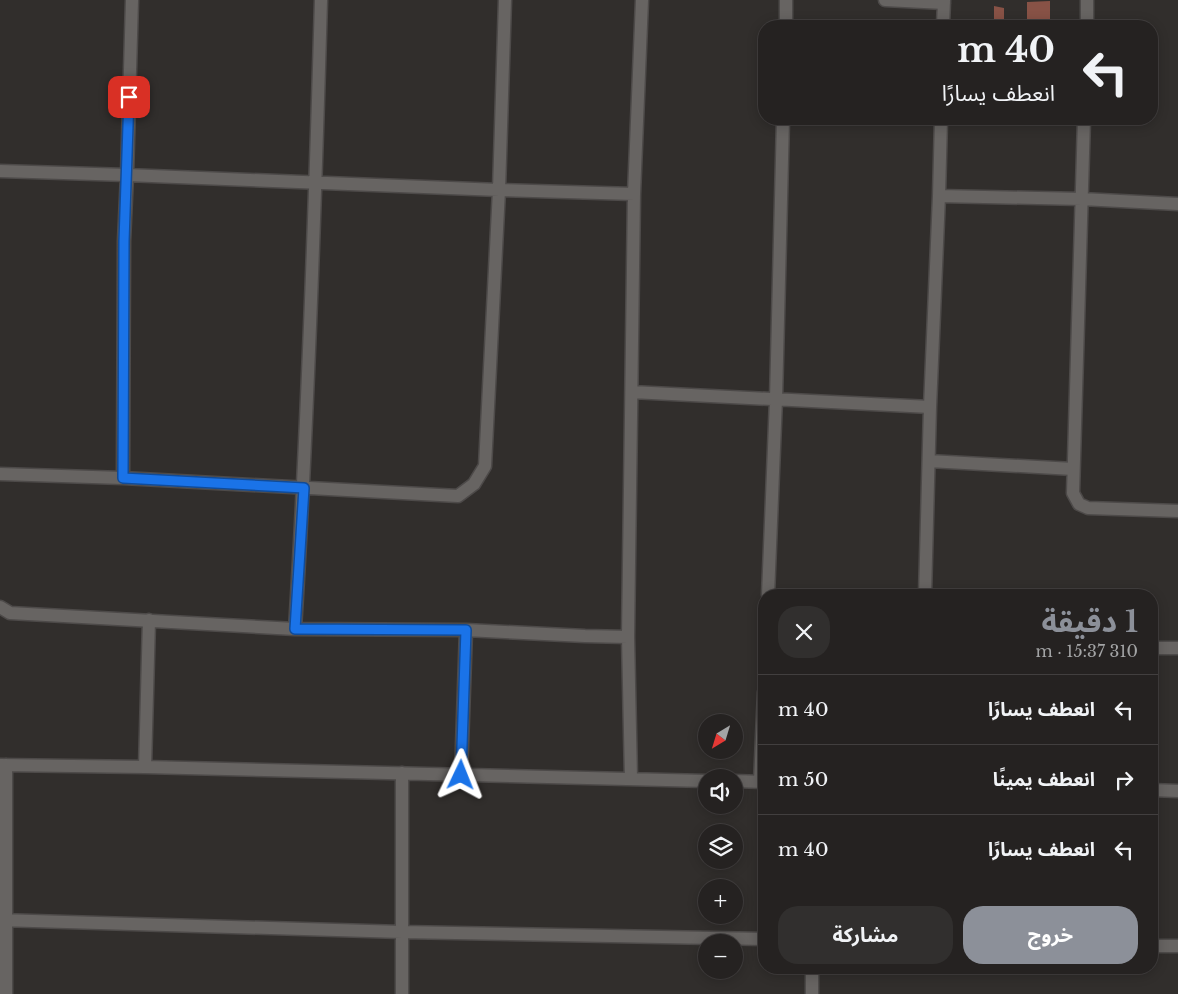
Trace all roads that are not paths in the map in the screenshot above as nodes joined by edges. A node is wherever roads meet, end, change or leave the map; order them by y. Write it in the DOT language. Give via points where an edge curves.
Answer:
graph roads {
  1 [pos="132,0"];
  2 [pos="321,0"];
  3 [pos="505,0"];
  4 [pos="642,0"];
  5 [pos="786,0"];
  6 [pos="885,0"];
  7 [pos="1087,0"];
  8 [pos="944,1"];
  9 [pos="786,20"];
  10 [pos="943,20"];
  11 [pos="1087,20"];
  12 [pos="783,125"];
  13 [pos="941,125"];
  14 [pos="1084,125"];
  15 [pos="0,171"];
  16 [pos="127,175"];
  17 [pos="316,182"];
  18 [pos="500,190"];
  19 [pos="634,194"];
  20 [pos="939,196"];
  21 [pos="1082,199"];
  22 [pos="1178,204"];
  23 [pos="632,392"];
  24 [pos="776,399"];
  25 [pos="930,407"];
  26 [pos="929,461"];
  27 [pos="1073,469"];
  28 [pos="0,474"];
  29 [pos="123,478"];
  30 [pos="304,488"];
  31 [pos="1178,511"];
  32 [pos="768,589"];
  33 [pos="925,589"];
  34 [pos="0,607"];
  35 [pos="149,620"];
  36 [pos="295,629"];
  37 [pos="466,630"];
  38 [pos="628,637"];
  39 [pos="1158,648"];
  40 [pos="1178,648"];
  41 [pos="3,765"];
  42 [pos="145,767"];
  43 [pos="402,773"];
  44 [pos="461,775"];
  45 [pos="631,779"];
  46 [pos="698,781"];
  47 [pos="743,781"];
  48 [pos="758,782"];
  49 [pos="1158,790"];
  50 [pos="1178,791"];
  51 [pos="3,920"];
  52 [pos="402,932"];
  53 [pos="758,939"];
  54 [pos="1158,946"];
  55 [pos="1178,946"];
  56 [pos="812,974"];
  57 [pos="6,994"];
  58 [pos="402,994"];
  59 [pos="812,994"];
  1 -- 16 [label="street"];
  2 -- 17 [label="street"];
  3 -- 18 [label="street"];
  4 -- 19 [label="street"];
  5 -- 9 [label="street"];
  6 -- 8 [label="street"];
  7 -- 11 [label="street"];
  8 -- 10 [label="street"];
  12 -- 24 [label="street"];
  13 -- 20 [label="street"];
  14 -- 21 [label="street"];
  15 -- 16 [label="street"];
  16 -- 17 [label="street"];
  16 -- 29 [label="street"];
  17 -- 18 [label="street"];
  17 -- 30 [label="street"];
  18 -- 19 [label="street"];
  18 -- 30 [label="street" via="485,466 474,484 458,496"];
  19 -- 23 [label="street"];
  20 -- 21 [label="street"];
  20 -- 25 [label="street"];
  21 -- 22 [label="street"];
  21 -- 27 [label="street"];
  23 -- 24 [label="street"];
  23 -- 38 [label="street"];
  24 -- 25 [label="street"];
  24 -- 32 [label="street"];
  25 -- 26 [label="street"];
  26 -- 27 [label="street"];
  26 -- 33 [label="street"];
  27 -- 31 [label="street" via="1073,493 1079,504 1088,508"];
  28 -- 29 [label="street"];
  29 -- 30 [label="street"];
  30 -- 36 [label="street"];
  34 -- 35 [label="street" via="10,613"];
  35 -- 36 [label="street"];
  35 -- 42 [label="street"];
  36 -- 37 [label="street"];
  37 -- 38 [label="street"];
  37 -- 44 [label="street"];
  38 -- 45 [label="street"];
  39 -- 40 [label="street"];
  41 -- 42 [label="street"];
  41 -- 51 [label="street"];
  42 -- 43 [label="street"];
  43 -- 44 [label="street"];
  43 -- 52 [label="street"];
  44 -- 45 [label="street"];
  45 -- 46 [label="street"];
  47 -- 48 [label="street"];
  49 -- 50 [label="street"];
  51 -- 52 [label="street"];
  51 -- 57 [label="street"];
  52 -- 53 [label="street"];
  52 -- 58 [label="street"];
  54 -- 55 [label="street"];
  56 -- 59 [label="street"];
}
